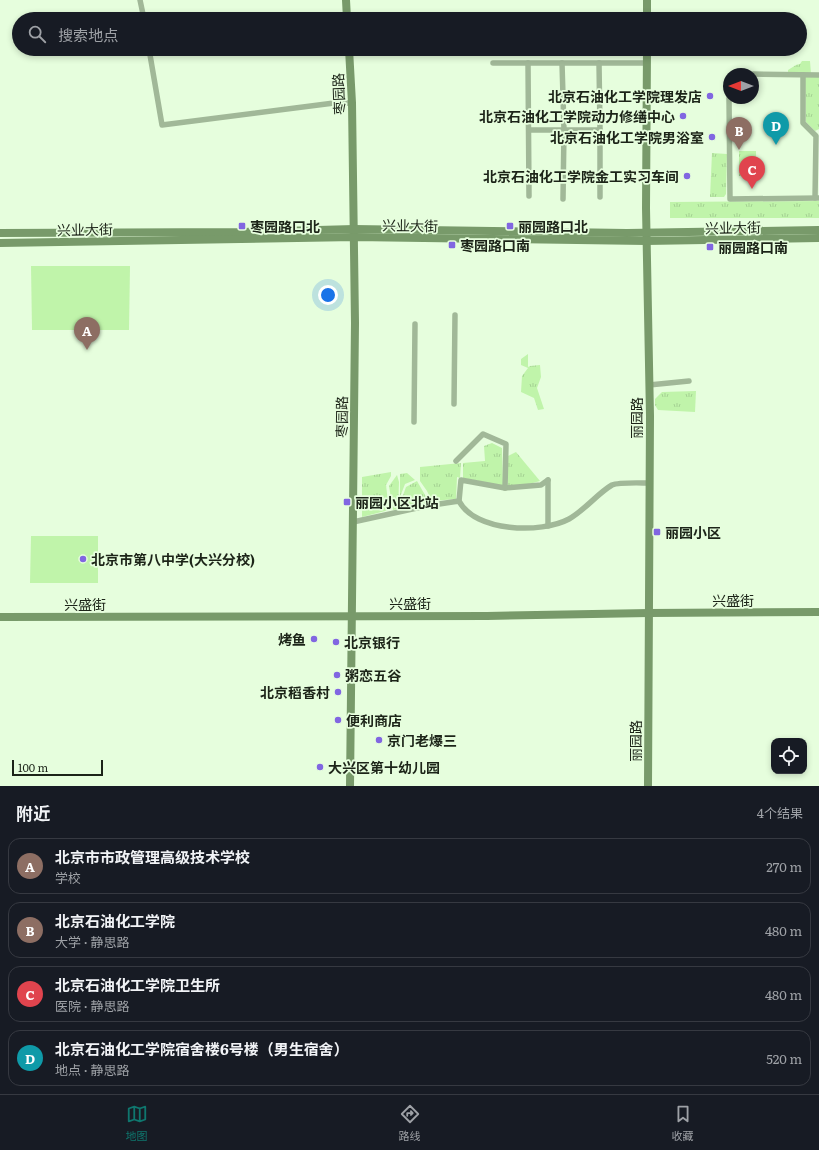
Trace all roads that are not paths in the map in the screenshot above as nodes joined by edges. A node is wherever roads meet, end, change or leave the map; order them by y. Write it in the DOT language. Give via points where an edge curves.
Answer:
graph roads {
  1 [pos="140,0"];
  2 [pos="346,0"];
  3 [pos="647,0"];
  4 [pos="143,12"];
  5 [pos="347,12"];
  6 [pos="647,12"];
  7 [pos="150,56"];
  8 [pos="349,56"];
  9 [pos="647,56"];
  10 [pos="493,63"];
  11 [pos="528,63"];
  12 [pos="562,63"];
  13 [pos="599,63"];
  14 [pos="647,63"];
  15 [pos="759,74"];
  16 [pos="803,75"];
  17 [pos="819,75"];
  18 [pos="352,102"];
  19 [pos="730,104"];
  20 [pos="529,130"];
  21 [pos="564,130"];
  22 [pos="600,130"];
  23 [pos="529,196"];
  24 [pos="600,197"];
  25 [pos="817,198"];
  26 [pos="563,199"];
  27 [pos="819,230"];
  28 [pos="646,232"];
  29 [pos="0,233"];
  30 [pos="355,233"];
  31 [pos="819,238"];
  32 [pos="646,241"];
  33 [pos="0,243"];
  34 [pos="455,315"];
  35 [pos="415,324"];
  36 [pos="689,381"];
  37 [pos="649,385"];
  38 [pos="454,404"];
  39 [pos="414,422"];
  40 [pos="456,461"];
  41 [pos="649,483"];
  42 [pos="505,488"];
  43 [pos="459,501"];
  44 [pos="353,522"];
  45 [pos="548,526"];
  46 [pos="819,612"];
  47 [pos="649,613"];
  48 [pos="352,616"];
  49 [pos="0,617"];
  50 [pos="350,786"];
  51 [pos="648,786"];
  1 -- 4 [label="street"];
  2 -- 5 [label="street"];
  3 -- 6 [label="street"];
  7 -- 18 [label="street" via="162,125"];
  8 -- 18 [label="street, 枣园路"];
  9 -- 14 [label="street, 丽园路"];
  10 -- 11 [label="street"];
  11 -- 12 [label="street"];
  11 -- 20 [label="street"];
  12 -- 13 [label="street"];
  12 -- 21 [label="street"];
  13 -- 14 [label="street"];
  13 -- 22 [label="street"];
  14 -- 28 [label="street, 丽园路"];
  15 -- 16 [label="street"];
  16 -- 17 [label="street"];
  16 -- 25 [label="street" via="803,123 816,136"];
  18 -- 30 [label="street, 枣园路"];
  19 -- 25 [label="street" via="730,198"];
  20 -- 21 [label="street"];
  20 -- 23 [label="street"];
  21 -- 22 [label="street"];
  21 -- 26 [label="street"];
  22 -- 24 [label="street"];
  27 -- 28 [label="street, 兴业大街"];
  28 -- 30 [label="street, 兴业大街"];
  28 -- 32 [label="street, 丽园路"];
  29 -- 30 [label="street, 兴业大街"];
  30 -- 32 [label="street, 兴业大街"];
  30 -- 33 [label="street, 兴业大街"];
  30 -- 44 [label="street, 枣园路"];
  31 -- 32 [label="street, 兴业大街"];
  32 -- 37 [label="street, 丽园路"];
  34 -- 38 [label="street"];
  35 -- 39 [label="street"];
  36 -- 37 [label="street"];
  37 -- 41 [label="street, 丽园路"];
  40 -- 42 [label="street" via="483,434 506,444"];
  41 -- 45 [label="street" via="614,484 568,519"];
  41 -- 47 [label="street, 丽园路"];
  42 -- 43 [label="street" via="461,480"];
  42 -- 45 [label="street" via="541,485 548,480"];
  43 -- 44 [label="street"];
  43 -- 45 [label="street" via="463,509 475,517 498,526 524,529"];
  44 -- 48 [label="street, 枣园路"];
  46 -- 47 [label="street, 兴盛街"];
  47 -- 48 [label="street, 兴盛街"];
  47 -- 51 [label="street, 丽园路"];
  48 -- 49 [label="street, 兴盛街"];
  48 -- 50 [label="street, 枣园路"];
}
